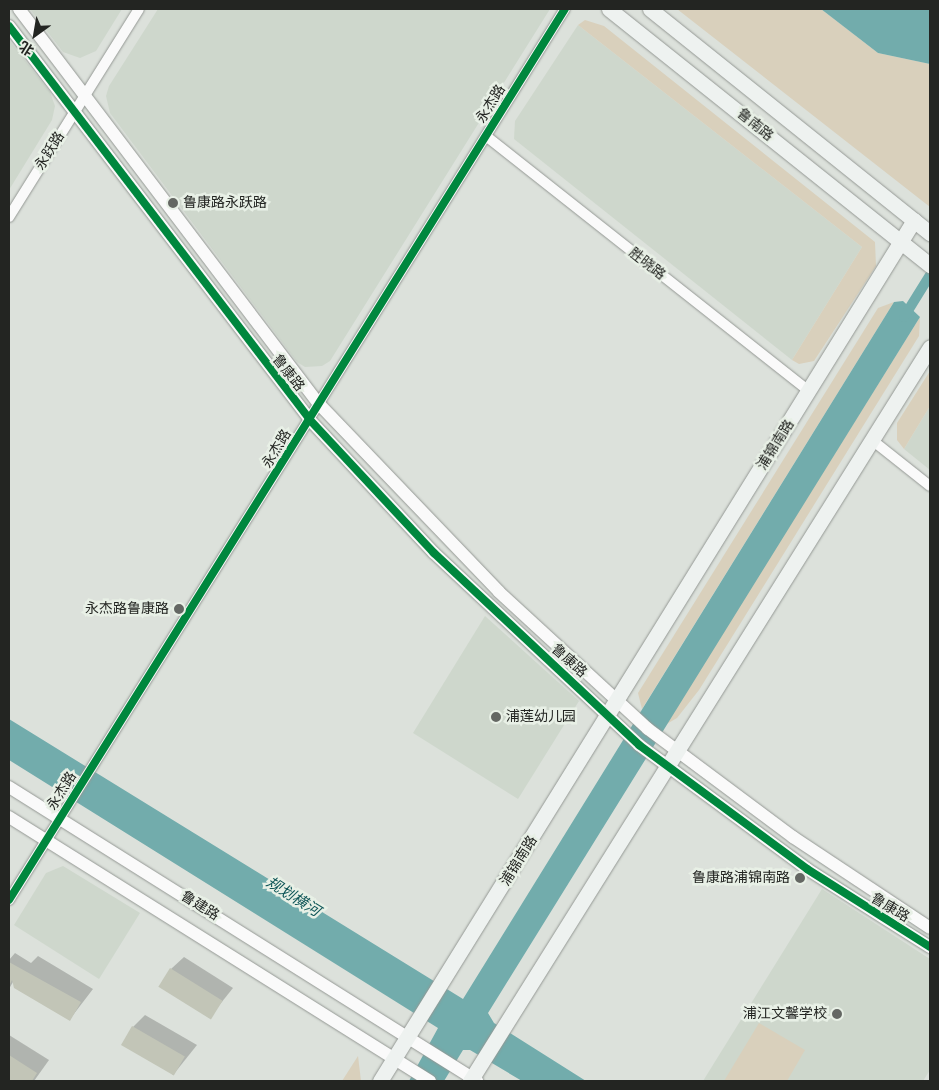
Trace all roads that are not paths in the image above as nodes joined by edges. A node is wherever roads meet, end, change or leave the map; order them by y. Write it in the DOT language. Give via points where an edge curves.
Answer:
graph roads {
  1 [pos="19,9"];
  2 [pos="139,9"];
  3 [pos="565,9"];
  4 [pos="609,9"];
  5 [pos="650,9"];
  6 [pos="9,26"];
  7 [pos="84,96"];
  8 [pos="74,113"];
  9 [pos="486,136"];
  10 [pos="9,217"];
  11 [pos="914,220"];
  12 [pos="930,233"];
  13 [pos="901,242"];
  14 [pos="930,265"];
  15 [pos="930,347"];
  16 [pos="809,391"];
  17 [pos="319,404"];
  18 [pos="309,420"];
  19 [pos="872,440"];
  20 [pos="930,486"];
  21 [pos="619,701"];
  22 [pos="609,716"];
  23 [pos="676,751"];
  24 [pos="667,766"];
  25 [pos="9,787"];
  26 [pos="9,817"];
  27 [pos="60,818"];
  28 [pos="46,840"];
  29 [pos="9,900"];
  30 [pos="930,928"];
  31 [pos="930,947"];
  32 [pos="408,1037"];
  33 [pos="394,1059"];
  34 [pos="473,1080"];
  35 [pos="380,1081"];
  36 [pos="430,1081"];
  1 -- 7 [label="street, 鲁康路"];
  2 -- 7 [label="street, 永跃路"];
  3 -- 9 [label="street, 永杰路"];
  4 -- 13 [label="main road, 鲁南路"];
  5 -- 11 [label="main road, 鲁南路"];
  6 -- 8 [label="street, 鲁康路"];
  7 -- 8 [label="street, 永跃路"];
  7 -- 17 [label="street, 鲁康路"];
  8 -- 10 [label="street, 永跃路"];
  8 -- 18 [label="street, 鲁康路"];
  9 -- 16 [label="street, 胜晓路"];
  9 -- 17 [label="street, 永杰路"];
  11 -- 12 [label="main road, 鲁南路"];
  11 -- 13 [label="main road, 浦锦南路"];
  13 -- 14 [label="main road, 鲁南路"];
  13 -- 16 [label="main road, 浦锦南路"];
  15 -- 19 [label="main road"];
  16 -- 21 [label="main road, 浦锦南路"];
  17 -- 18 [label="street, 永杰路"];
  17 -- 21 [label="street, 鲁康路" via="499,592"];
  18 -- 22 [label="street, 鲁康路" via="434,553"];
  18 -- 27 [label="street, 永杰路"];
  19 -- 20 [label="street"];
  19 -- 23 [label="main road"];
  21 -- 22 [label="main road, 浦锦南路"];
  21 -- 23 [label="street, 鲁康路"];
  22 -- 24 [label="street, 鲁康路"];
  22 -- 32 [label="main road, 浦锦南路"];
  23 -- 24 [label="main road"];
  23 -- 30 [label="street, 鲁康路"];
  24 -- 31 [label="street, 鲁康路" via="807,868"];
  24 -- 34 [label="main road"];
  25 -- 27 [label="street, 鲁建路"];
  26 -- 28 [label="street, 鲁建路"];
  27 -- 28 [label="street, 永杰路"];
  27 -- 32 [label="street, 鲁建路"];
  28 -- 29 [label="street, 永杰路"];
  28 -- 33 [label="street, 鲁建路"];
  32 -- 33 [label="main road, 浦锦南路"];
  32 -- 34 [label="street, 鲁建路"];
  33 -- 35 [label="main road, 浦锦南路"];
  33 -- 36 [label="street, 鲁建路"];
}
